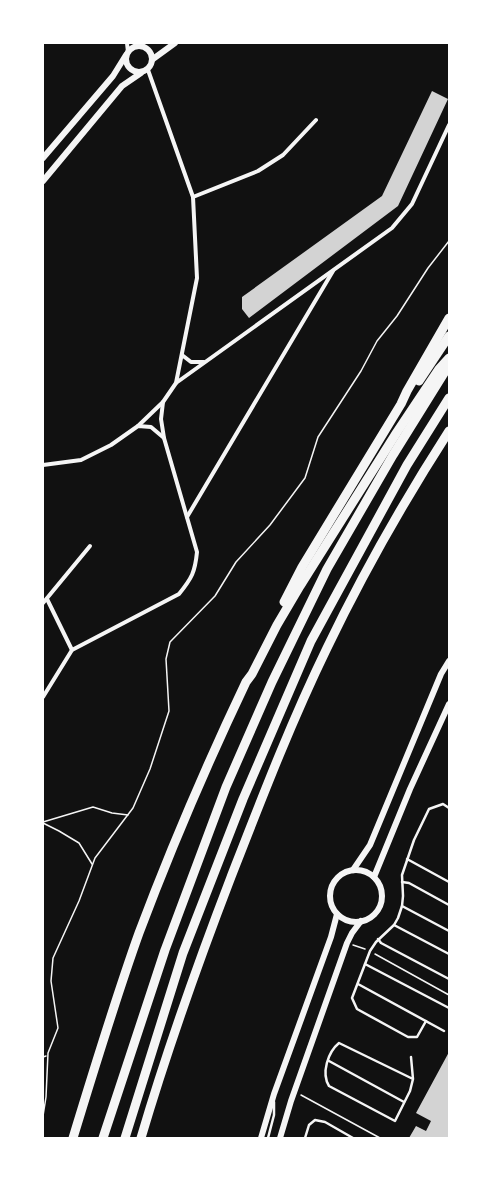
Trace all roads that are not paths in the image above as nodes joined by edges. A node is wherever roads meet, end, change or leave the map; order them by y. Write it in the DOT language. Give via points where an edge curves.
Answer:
graph roads {
  1 [pos="127,43"];
  2 [pos="151,43"];
  3 [pos="175,43"];
  4 [pos="142,46"];
  5 [pos="127,54"];
  6 [pos="153,58"];
  7 [pos="148,70"];
  8 [pos="140,73"];
  9 [pos="316,120"];
  10 [pos="449,124"];
  11 [pos="43,158"];
  12 [pos="43,181"];
  13 [pos="194,197"];
  14 [pos="335,269"];
  15 [pos="449,318"];
  16 [pos="449,336"];
  17 [pos="182,355"];
  18 [pos="449,358"];
  19 [pos="204,362"];
  20 [pos="449,366"];
  21 [pos="176,383"];
  22 [pos="449,398"];
  23 [pos="163,402"];
  24 [pos="401,404"];
  25 [pos="138,426"];
  26 [pos="449,431"];
  27 [pos="164,438"];
  28 [pos="43,465"];
  29 [pos="187,517"];
  30 [pos="90,546"];
  31 [pos="47,599"];
  32 [pos="43,603"];
  33 [pos="72,650"];
  34 [pos="449,660"];
  35 [pos="246,682"];
  36 [pos="43,696"];
  37 [pos="449,704"];
  38 [pos="449,808"];
  39 [pos="407,859"];
  40 [pos="353,870"];
  41 [pos="374,877"];
  42 [pos="402,882"];
  43 [pos="449,882"];
  44 [pos="449,905"];
  45 [pos="402,906"];
  46 [pos="337,914"];
  47 [pos="361,921"];
  48 [pos="394,925"];
  49 [pos="449,931"];
  50 [pos="378,939"];
  51 [pos="449,954"];
  52 [pos="365,964"];
  53 [pos="449,979"];
  54 [pos="358,984"];
  55 [pos="449,1008"];
  56 [pos="426,1021"];
  57 [pos="444,1030"];
  58 [pos="411,1056"];
  59 [pos="329,1061"];
  60 [pos="413,1079"];
  61 [pos="274,1094"];
  62 [pos="404,1102"];
  63 [pos="306,1137"];
  64 [pos="73,1138"];
  65 [pos="104,1138"];
  66 [pos="124,1138"];
  67 [pos="140,1138"];
  68 [pos="261,1138"];
  69 [pos="268,1138"];
  70 [pos="280,1138"];
  71 [pos="353,1138"];
  1 -- 5 [label="street"];
  2 -- 4 [label="street"];
  3 -- 6 [label="street"];
  4 -- 5 [label="street" via="132,48"];
  4 -- 6 [label="street"];
  5 -- 8 [label="street" via="129,68"];
  5 -- 11 [label="street" via="113,76"];
  6 -- 7 [label="street"];
  7 -- 8 [label="street"];
  7 -- 13 [label="street"];
  8 -- 12 [label="street" via="122,86"];
  9 -- 13 [label="street" via="283,155 258,171"];
  10 -- 14 [label="street" via="412,204 392,228"];
  13 -- 17 [label="street" via="198,278"];
  14 -- 19 [label="street"];
  14 -- 29 [label="street"];
  15 -- 24 [label="highway"];
  16 -- 24 [label="highway"];
  17 -- 19 [label="street" via="191,362"];
  17 -- 21 [label="street"];
  18 -- 35 [label="highway" via="397,432 300,586"];
  19 -- 21 [label="street"];
  20 -- 65 [label="highway" via="393,455 327,569 272,682 226,787 165,950"];
  21 -- 23 [label="street"];
  22 -- 66 [label="highway" via="407,465 311,641 243,799 183,953"];
  23 -- 25 [label="street"];
  23 -- 27 [label="street" via="161,419"];
  24 -- 35 [label="highway" via="302,567 248,672"];
  25 -- 27 [label="street" via="151,427"];
  25 -- 28 [label="street" via="111,445 81,460"];
  26 -- 67 [label="highway" via="376,554 327,647 302,702 259,803 200,959"];
  27 -- 29 [label="street"];
  29 -- 33 [label="street" via="197,552 190,582 179,594"];
  30 -- 31 [label="street"];
  31 -- 32 [label="street"];
  31 -- 33 [label="street"];
  33 -- 36 [label="street"];
  34 -- 40 [label="street" via="370,845"];
  35 -- 64 [label="highway" via="214,750 139,934 94,1066"];
  37 -- 41 [label="street"];
  38 -- 39 [label="lane" via="443,804 429,809"];
  39 -- 42 [label="lane"];
  39 -- 43 [label="lane"];
  40 -- 41 [label="street" via="368,872"];
  40 -- 46 [label="street" via="338,876 330,891 332,907"];
  41 -- 47 [label="street" via="382,891 380,906 369,918"];
  42 -- 44 [label="lane" via="409,883"];
  42 -- 45 [label="lane"];
  45 -- 48 [label="lane"];
  45 -- 49 [label="lane"];
  46 -- 47 [label="street" via="348,921"];
  46 -- 61 [label="street"];
  47 -- 70 [label="street" via="347,943"];
  48 -- 50 [label="lane"];
  48 -- 51 [label="lane"];
  50 -- 52 [label="lane"];
  50 -- 53 [label="lane"];
  52 -- 54 [label="lane"];
  52 -- 55 [label="lane"];
  54 -- 56 [label="lane"];
  54 -- 56 [label="lane" via="352,998 357,1009 408,1037 417,1038"];
  56 -- 57 [label="lane"];
  58 -- 60 [label="lane"];
  59 -- 60 [label="lane" via="333,1048 339,1043"];
  59 -- 62 [label="lane"];
  59 -- 62 [label="lane" via="325,1072 329,1086 394,1121"];
  60 -- 62 [label="lane"];
  61 -- 68 [label="street"];
  61 -- 69 [label="lane" via="274,1115"];
  63 -- 71 [label="lane" via="309,1125 315,1120 324,1122"];
}
